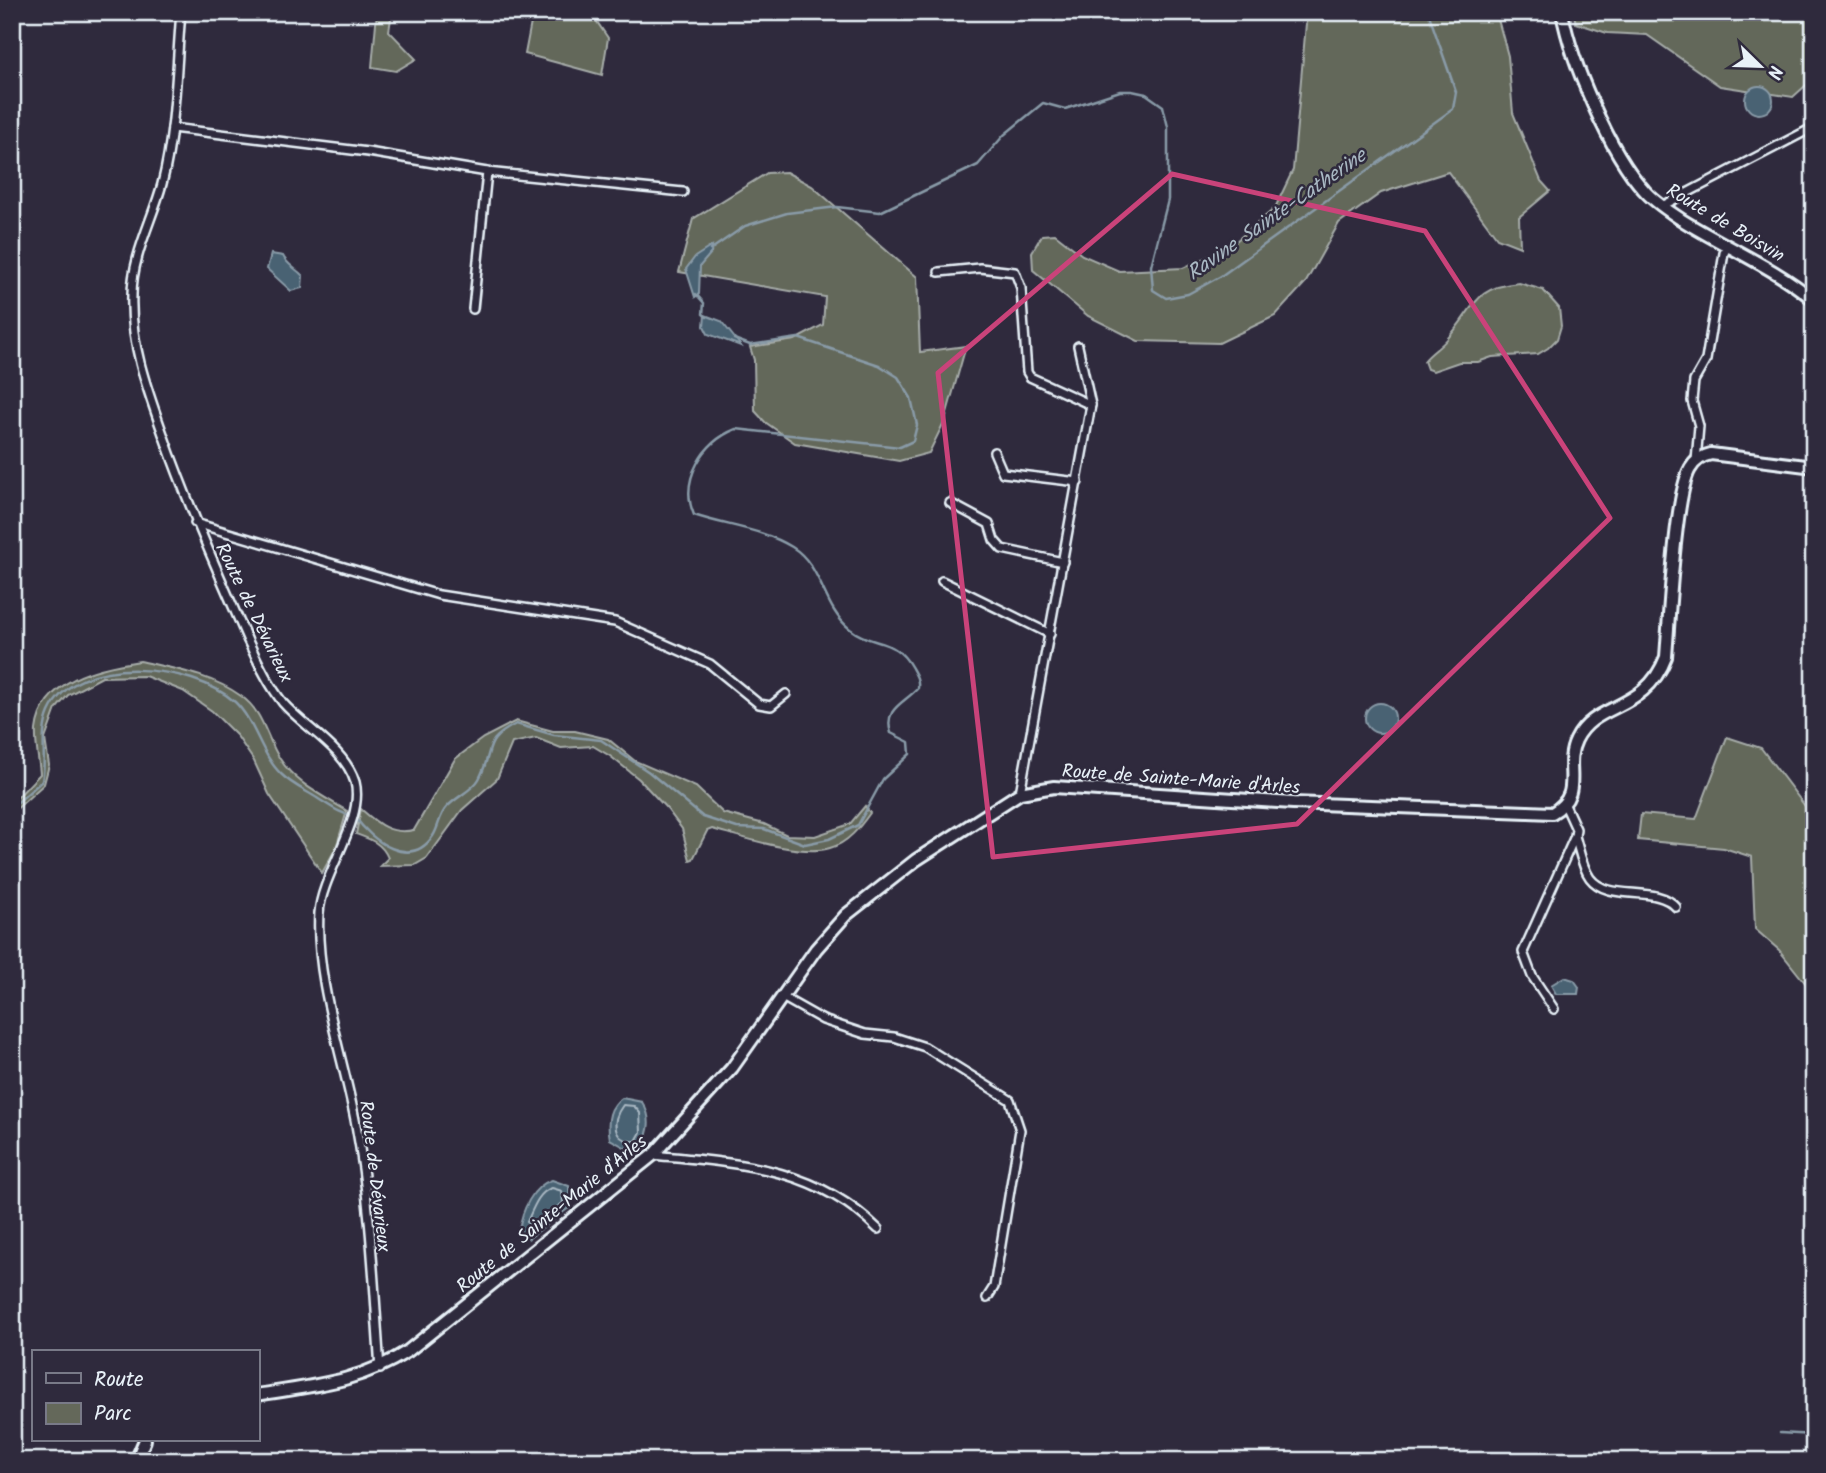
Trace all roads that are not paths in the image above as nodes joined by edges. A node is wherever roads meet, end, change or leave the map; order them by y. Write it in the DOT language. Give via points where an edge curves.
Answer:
graph roads {
  1 [pos="181,12"];
  2 [pos="1562,12"];
  3 [pos="1814,127"];
  4 [pos="172,128"];
  5 [pos="487,172"];
  6 [pos="683,192"];
  7 [pos="1662,206"];
  8 [pos="1728,246"];
  9 [pos="939,272"];
  10 [pos="1814,300"];
  11 [pos="473,309"];
  12 [pos="1077,346"];
  13 [pos="1091,405"];
  14 [pos="993,452"];
  15 [pos="1696,461"];
  16 [pos="1814,467"];
  17 [pos="1078,482"];
  18 [pos="950,503"];
  19 [pos="195,523"];
  20 [pos="1063,562"];
  21 [pos="942,581"];
  22 [pos="1050,634"];
  23 [pos="786,694"];
  24 [pos="1020,793"];
  25 [pos="1565,805"];
  26 [pos="1575,836"];
  27 [pos="1676,907"];
  28 [pos="784,998"];
  29 [pos="1554,1009"];
  30 [pos="653,1155"];
  31 [pos="878,1230"];
  32 [pos="987,1298"];
  33 [pos="380,1369"];
  34 [pos="259,1395"];
  35 [pos="144,1442"];
  36 [pos="136,1461"];
  1 -- 4 [label="street, Route de Dévarieux"];
  2 -- 7 [label="main road, Route de Boisvin" via="1582,77 1608,134 1639,184"];
  3 -- 7 [label="street"];
  4 -- 5 [label="street"];
  4 -- 19 [label="street, Route de Dévarieux" via="162,184 135,266 132,320 146,387"];
  5 -- 6 [label="street"];
  5 -- 11 [label="street"];
  7 -- 8 [label="main road, Route de Boisvin"];
  8 -- 10 [label="main road, Route de Boisvin"];
  8 -- 15 [label="street" via="1706,359 1694,381 1692,401 1699,426"];
  9 -- 13 [label="street" via="980,268 1015,272 1021,288 1027,372"];
  12 -- 13 [label="street"];
  13 -- 17 [label="street"];
  14 -- 17 [label="street" via="1003,473"];
  15 -- 16 [label="main road" via="1722,455"];
  15 -- 25 [label="main road" via="1682,498 1665,657 1659,675 1628,703 1585,727 1573,749 1572,788"];
  17 -- 20 [label="street"];
  18 -- 20 [label="street" via="989,524 1002,549"];
  19 -- 23 [label="street" via="439,595 615,622 710,664 759,704 771,706"];
  19 -- 33 [label="street, Route de Dévarieux" via="258,663 286,706 350,769 356,790 350,829 324,890 319,914 324,971 366,1189"];
  20 -- 22 [label="street"];
  21 -- 22 [label="street"];
  22 -- 24 [label="street"];
  24 -- 25 [label="main road, Route de Sainte-Marie d'Arles" via="1054,787 1293,803 1552,813"];
  24 -- 28 [label="main road, Route de Sainte-Marie d'Arles" via="916,860 846,915 816,949"];
  25 -- 26 [label="street"];
  26 -- 27 [label="street" via="1593,881 1663,899"];
  26 -- 29 [label="street" via="1523,953"];
  28 -- 30 [label="main road, Route de Sainte-Marie d'Arles" via="732,1068"];
  28 -- 32 [label="street" via="823,1020 925,1047 1010,1100 1020,1130 994,1287"];
  30 -- 31 [label="street" via="762,1167 828,1191"];
  30 -- 33 [label="main road, Route de Sainte-Marie d'Arles"];
  33 -- 34 [label="main road, Route de Sainte-Marie d'Arles" via="347,1380"];
  35 -- 36 [label="main road"];
}
